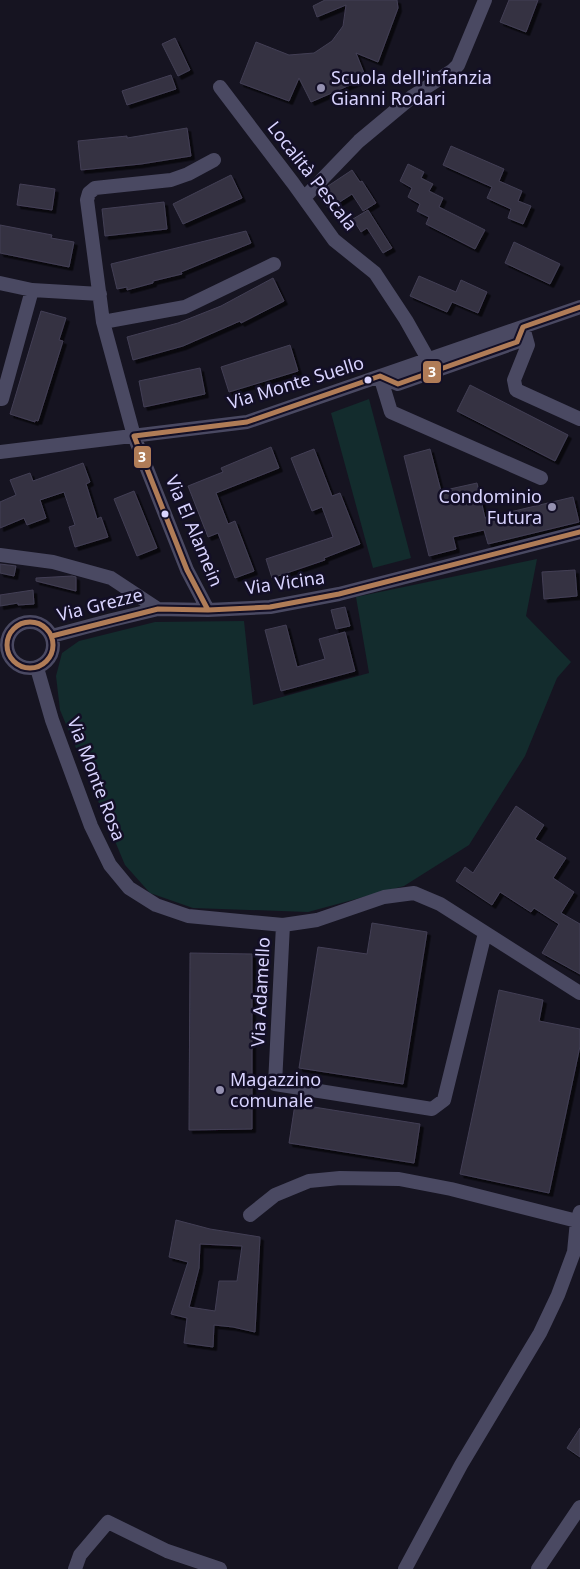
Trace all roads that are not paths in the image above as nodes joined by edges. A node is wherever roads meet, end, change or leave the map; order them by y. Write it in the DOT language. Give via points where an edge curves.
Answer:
graph roads {
  1 [pos="485,0"];
  2 [pos="220,87"];
  3 [pos="214,160"];
  4 [pos="304,198"];
  5 [pos="274,264"];
  6 [pos="0,283"];
  7 [pos="32,290"];
  8 [pos="100,294"];
  9 [pos="580,306"];
  10 [pos="103,322"];
  11 [pos="523,327"];
  12 [pos="428,359"];
  13 [pos="380,376"];
  14 [pos="0,399"];
  15 [pos="580,419"];
  16 [pos="134,436"];
  17 [pos="0,452"];
  18 [pos="541,478"];
  19 [pos="580,532"];
  20 [pos="0,555"];
  21 [pos="158,609"];
  22 [pos="208,610"];
  23 [pos="52,636"];
  24 [pos="4,643"];
  25 [pos="36,668"];
  26 [pos="283,924"];
  27 [pos="486,933"];
  28 [pos="580,993"];
  29 [pos="250,1215"];
  30 [pos="578,1216"];
  31 [pos="580,1507"];
  32 [pos="75,1569"];
  33 [pos="220,1569"];
  34 [pos="406,1569"];
  35 [pos="538,1569"];
  1 -- 4 [label="street" via="453,70 413,96 359,141"];
  2 -- 4 [label="street, Località Pescala"];
  3 -- 8 [label="street, Via El Alamein" via="171,180 95,188 89,193 87,200"];
  4 -- 12 [label="street, Località Pescala" via="334,240 375,273"];
  5 -- 10 [label="street" via="185,307"];
  6 -- 7 [label="street"];
  7 -- 8 [label="street"];
  7 -- 14 [label="street"];
  8 -- 10 [label="street, Via El Alamein"];
  9 -- 11 [label="street, Via Monte Suello"];
  10 -- 16 [label="street, Via El Alamein"];
  11 -- 12 [label="street, Via Monte Suello"];
  11 -- 13 [label="street" via="517,342 398,384"];
  11 -- 15 [label="street" via="528,345 514,380 516,390"];
  12 -- 13 [label="street, Via Monte Suello"];
  13 -- 16 [label="street, Via Monte Suello" via="247,422"];
  13 -- 18 [label="street, Via Monte Suello" via="391,412"];
  16 -- 17 [label="street, Via Monte Suello"];
  16 -- 22 [label="street, Via El Alamein" via="187,570"];
  19 -- 22 [label="street, Via Vicina" via="339,594 270,607"];
  20 -- 21 [label="street" via="53,562 111,578"];
  21 -- 22 [label="street, Via Vicina"];
  21 -- 23 [label="street, Via Grezze"];
  23 -- 24 [label="street, Via Grezze" via="41,625 27,623 13,630"];
  23 -- 25 [label="street, Via Grezze" via="49,659"];
  24 -- 25 [label="street, Via Grezze" via="16,663"];
  25 -- 26 [label="street, Via Monte Rosa" via="91,826 110,865 129,888 156,905 188,916"];
  26 -- 27 [label="street, Via Adamello" via="317,920 384,897 414,894 440,904"];
  26 -- 27 [label="street, Via Adamello" via="275,1084 432,1109 444,1100"];
  27 -- 28 [label="street, Via Adamello"];
  29 -- 30 [label="street" via="275,1195 309,1181 340,1178 399,1179"];
  30 -- 34 [label="street" via="574,1252 555,1302 461,1465"];
  31 -- 35 [label="street"];
  32 -- 33 [label="street" via="80,1555 108,1522 167,1551"];
}
